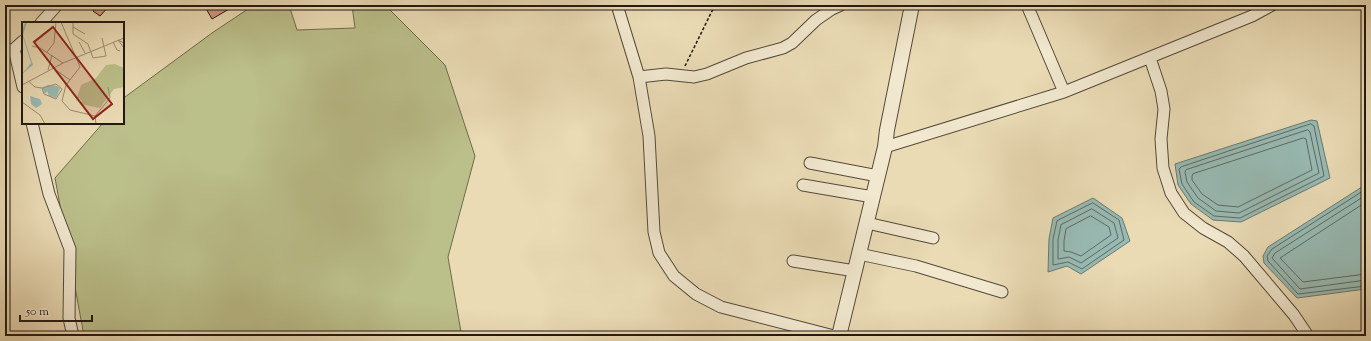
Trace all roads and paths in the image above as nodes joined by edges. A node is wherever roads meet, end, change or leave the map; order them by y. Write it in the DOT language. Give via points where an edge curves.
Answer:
graph roads {
  1 [pos="57,5"];
  2 [pos="617,5"];
  3 [pos="717,5"];
  4 [pos="841,5"];
  5 [pos="912,5"];
  6 [pos="1028,5"];
  7 [pos="1272,5"];
  8 [pos="42,22"];
  9 [pos="22,42"];
  10 [pos="9,50"];
  11 [pos="1150,58"];
  12 [pos="684,67"];
  13 [pos="639,77"];
  14 [pos="22,84"];
  15 [pos="1064,92"];
  16 [pos="32,124"];
  17 [pos="885,147"];
  18 [pos="810,163"];
  19 [pos="878,176"];
  20 [pos="803,185"];
  21 [pos="873,197"];
  22 [pos="867,223"];
  23 [pos="933,238"];
  24 [pos="859,254"];
  25 [pos="793,261"];
  26 [pos="855,271"];
  27 [pos="1002,292"];
  28 [pos="73,336"];
  29 [pos="834,336"];
  30 [pos="839,336"];
  31 [pos="1308,336"];
  1 -- 8 [label="street"];
  2 -- 13 [label="street"];
  3 -- 12 [label="path"];
  4 -- 13 [label="street" via="816,20 792,43 779,49 694,77 666,74"];
  5 -- 17 [label="street"];
  6 -- 15 [label="street"];
  7 -- 11 [label="street" via="1252,16"];
  9 -- 10 [label="street"];
  10 -- 14 [label="street"];
  11 -- 15 [label="street"];
  11 -- 31 [label="street" via="1164,109 1163,168 1170,193 1184,214 1228,242 1244,256 1294,315"];
  13 -- 29 [label="street" via="648,136 654,232 660,253 674,276 696,294 721,307"];
  15 -- 17 [label="street"];
  16 -- 28 [label="street" via="49,194 70,249 69,318"];
  17 -- 19 [label="street"];
  18 -- 19 [label="street"];
  19 -- 21 [label="street"];
  20 -- 21 [label="street"];
  21 -- 22 [label="street"];
  22 -- 23 [label="street"];
  22 -- 24 [label="street"];
  24 -- 26 [label="street"];
  24 -- 27 [label="street" via="916,266"];
  25 -- 26 [label="street"];
  26 -- 30 [label="street"];
}
